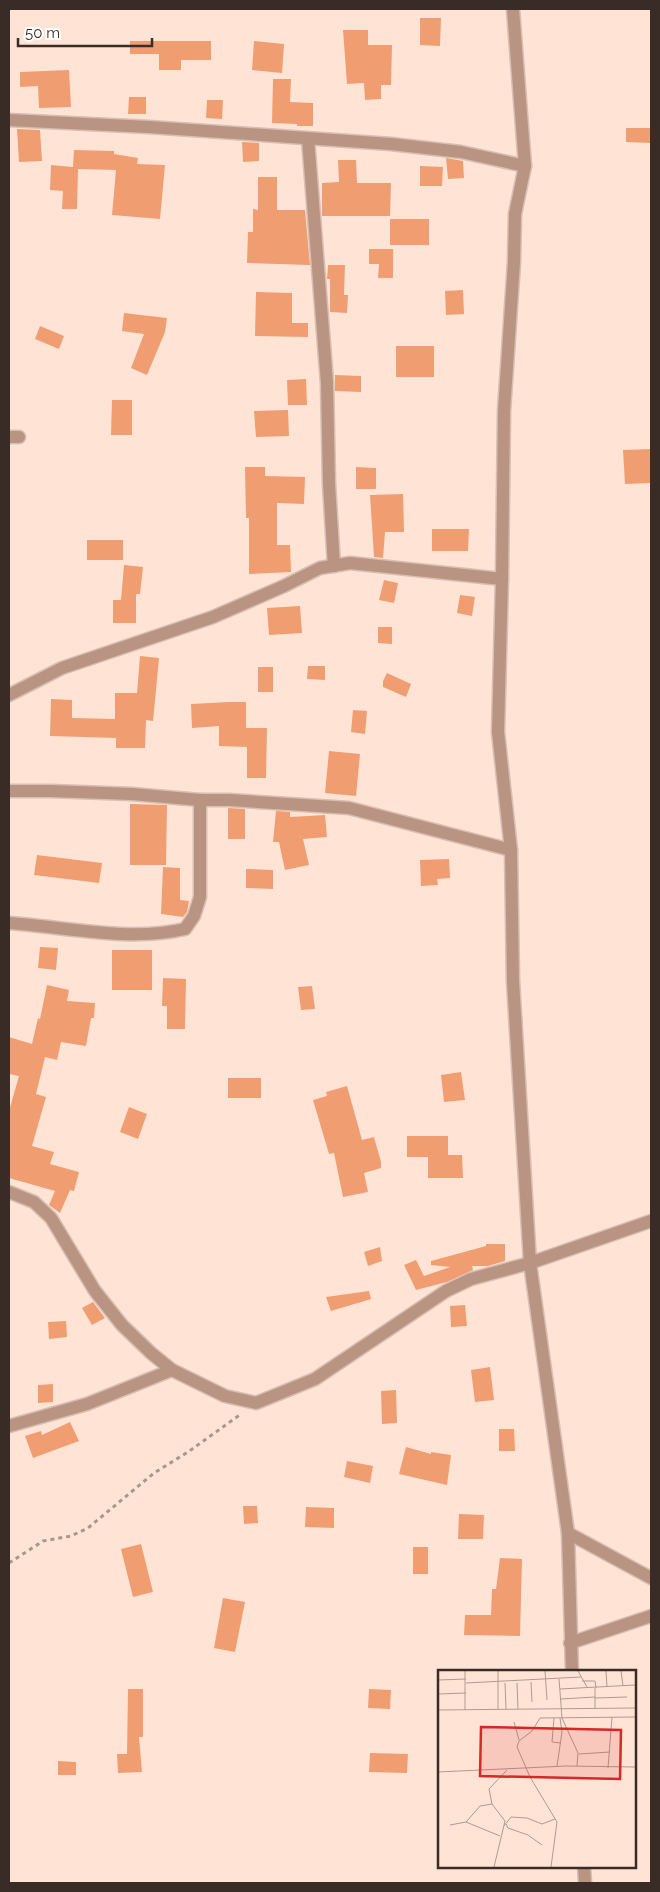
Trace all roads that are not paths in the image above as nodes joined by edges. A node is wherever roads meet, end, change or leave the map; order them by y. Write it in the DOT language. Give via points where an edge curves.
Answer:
graph roads {
  1 [pos="513,9"];
  2 [pos="9,120"];
  3 [pos="308,138"];
  4 [pos="525,166"];
  5 [pos="334,566"];
  6 [pos="502,579"];
  7 [pos="9,695"];
  8 [pos="9,791"];
  9 [pos="200,800"];
  10 [pos="511,850"];
  11 [pos="9,923"];
  12 [pos="9,1192"];
  13 [pos="651,1221"];
  14 [pos="530,1263"];
  15 [pos="172,1370"];
  16 [pos="9,1426"];
  17 [pos="568,1533"];
  18 [pos="651,1578"];
  19 [pos="651,1616"];
  20 [pos="570,1643"];
  21 [pos="572,1670"];
  22 [pos="584,1867"];
  23 [pos="585,1883"];
  1 -- 4 [label="street"];
  2 -- 3 [label="street"];
  3 -- 4 [label="street" via="461,152"];
  3 -- 5 [label="street" via="327,383"];
  4 -- 6 [label="street" via="515,214 504,411"];
  5 -- 6 [label="street" via="350,563"];
  5 -- 7 [label="street" via="320,568 213,617 62,668"];
  6 -- 10 [label="street" via="498,732"];
  8 -- 9 [label="street" via="51,790"];
  9 -- 10 [label="street" via="349,808"];
  9 -- 11 [label="street" via="200,898 185,929 166,934 92,932"];
  10 -- 14 [label="street" via="513,980"];
  12 -- 15 [label="street" via="34,1202 51,1218 122,1325"];
  13 -- 14 [label="street"];
  14 -- 15 [label="street" via="470,1279 446,1291 315,1379 256,1404 225,1396"];
  14 -- 17 [label="street"];
  15 -- 16 [label="street" via="86,1404"];
  17 -- 18 [label="street"];
  17 -- 20 [label="street"];
  19 -- 20 [label="street"];
  20 -- 21 [label="street"];
  22 -- 23 [label="street"];
}
